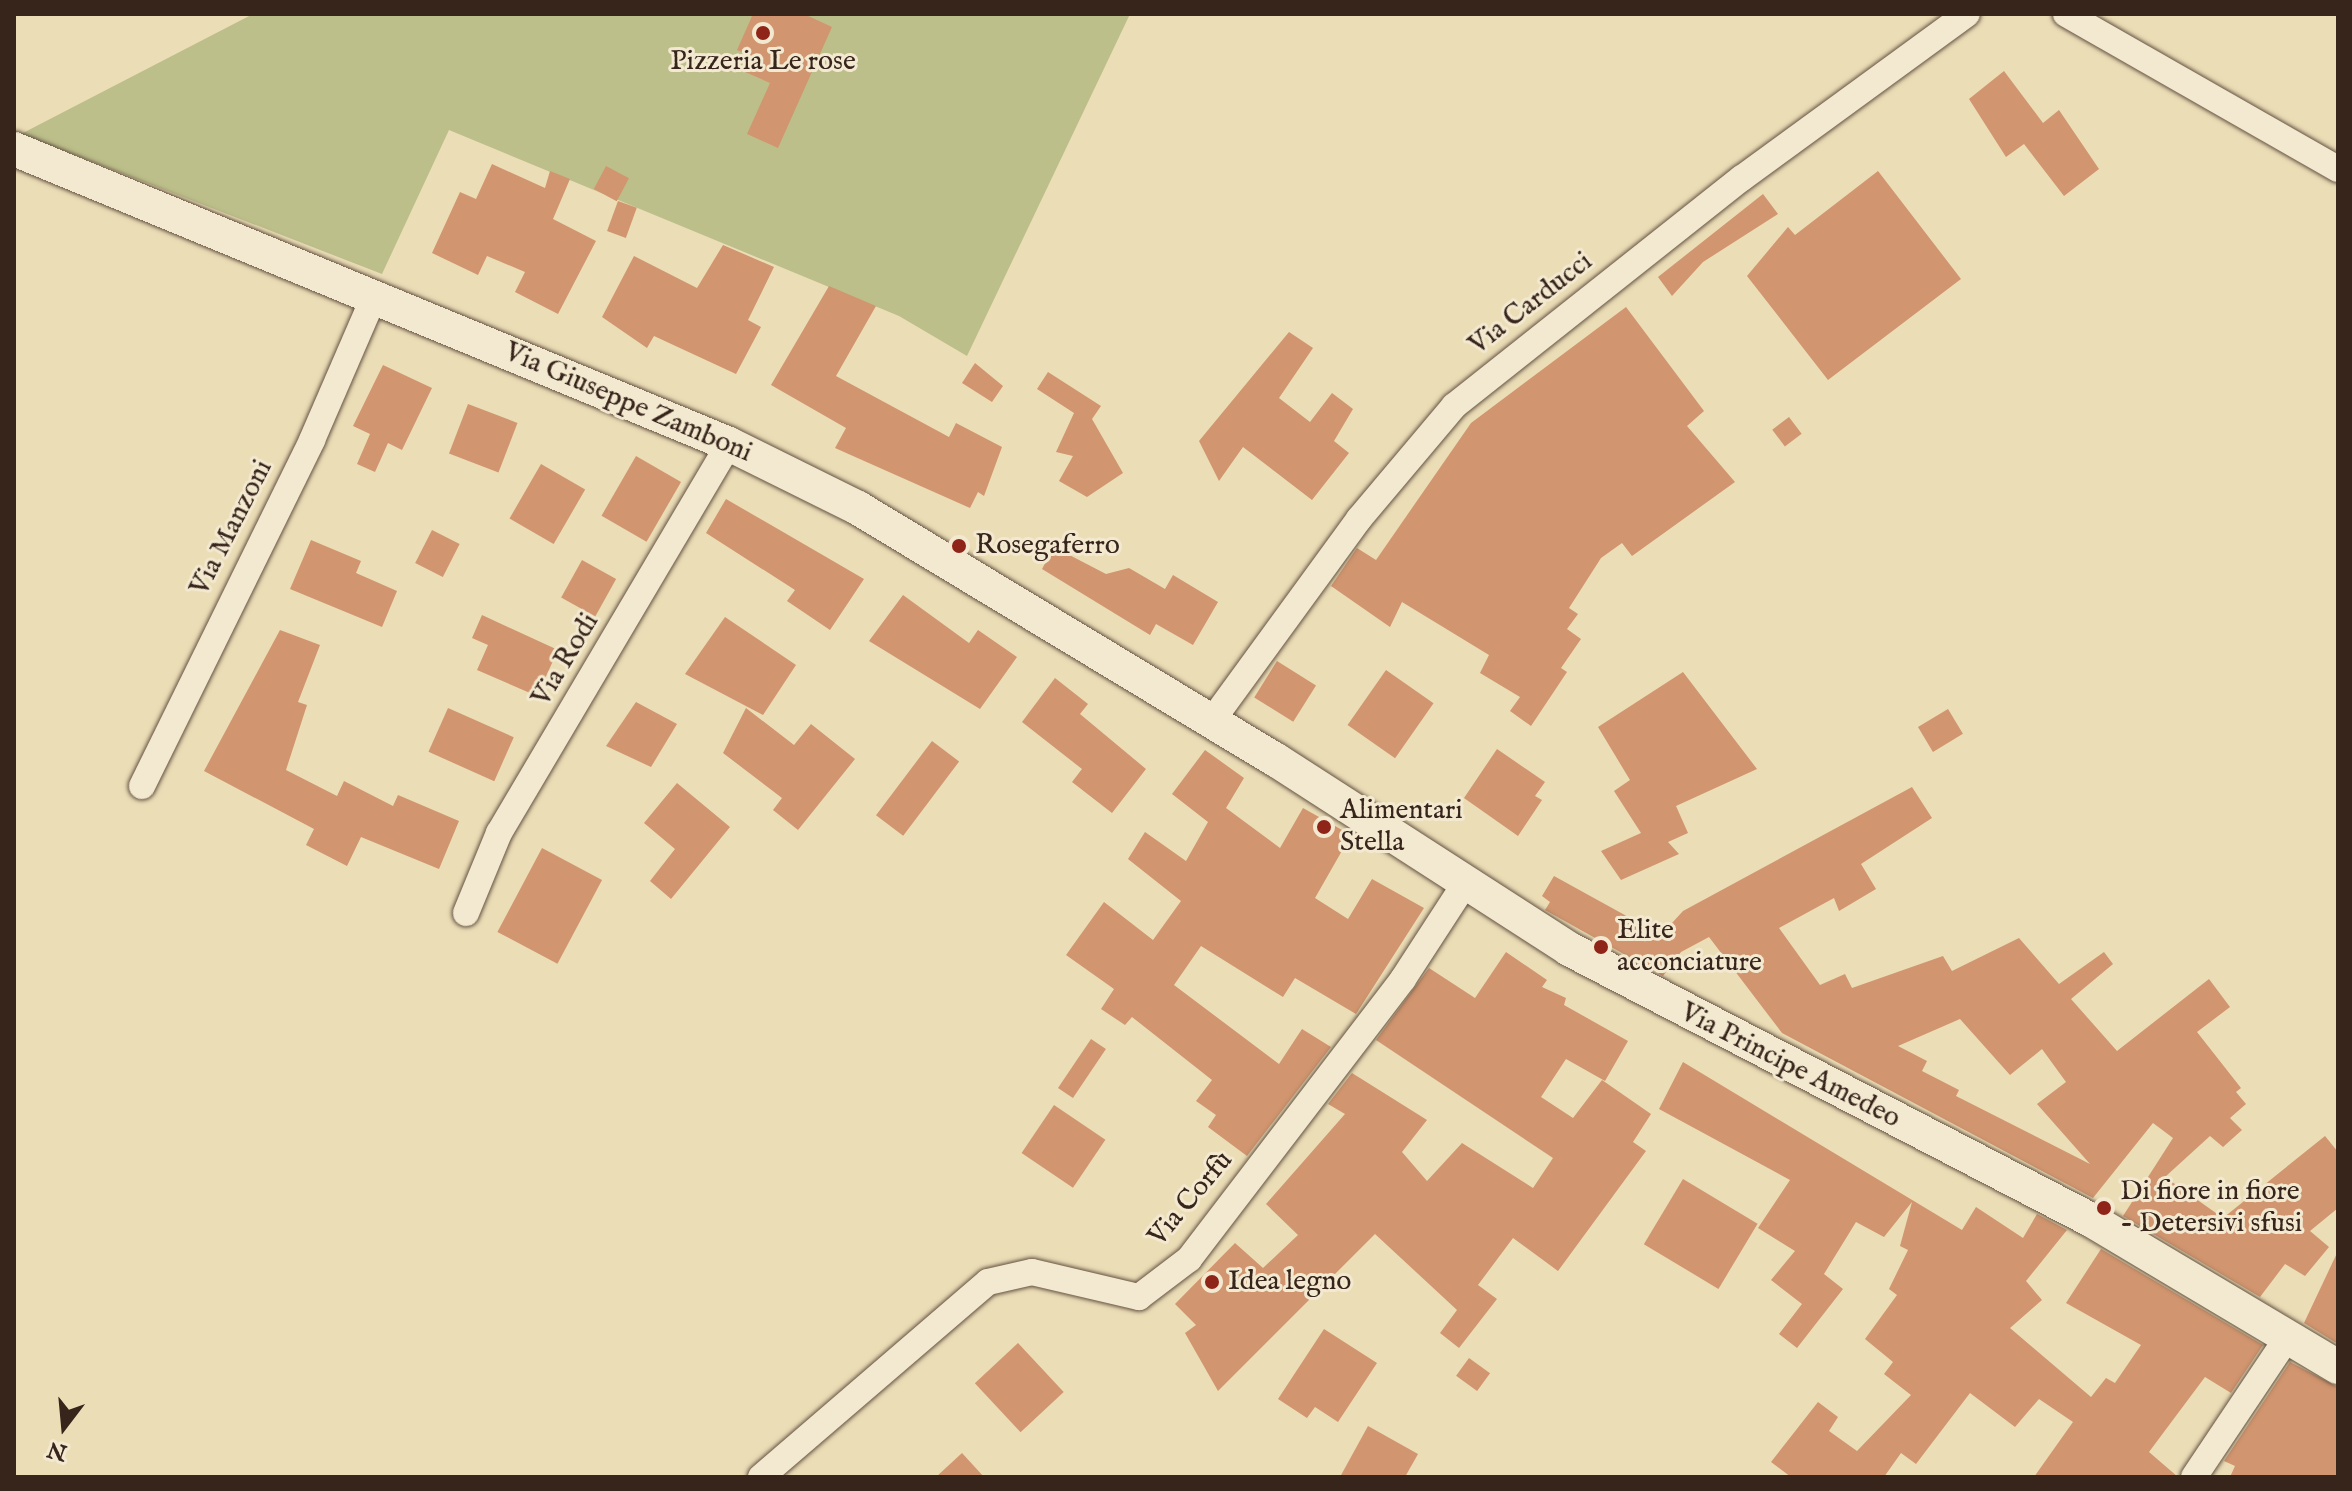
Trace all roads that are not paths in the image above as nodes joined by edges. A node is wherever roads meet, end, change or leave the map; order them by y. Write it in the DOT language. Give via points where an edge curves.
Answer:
graph roads {
  1 [pos="1967,14"];
  2 [pos="2066,14"];
  3 [pos="14,149"];
  4 [pos="2338,169"];
  5 [pos="374,297"];
  6 [pos="729,444"];
  7 [pos="1211,722"];
  8 [pos="142,786"];
  9 [pos="1466,882"];
  10 [pos="466,913"];
  11 [pos="2287,1338"];
  12 [pos="2338,1367"];
  13 [pos="761,1477"];
  14 [pos="2194,1477"];
  1 -- 7 [label="street, Via Carducci" via="1742,178 1454,406 1359,519"];
  2 -- 4 [label="street"];
  3 -- 5 [label="street, Via Giuseppe Zamboni"];
  5 -- 6 [label="street, Via Giuseppe Zamboni"];
  5 -- 8 [label="street, Via Manzoni" via="312,440"];
  6 -- 7 [label="street, Via Giuseppe Zamboni" via="858,508"];
  6 -- 10 [label="street, Via Rodi" via="499,833"];
  7 -- 9 [label="street, Via Principe Amedeo"];
  9 -- 11 [label="street, Via Principe Amedeo" via="1662,1003 2093,1221"];
  9 -- 13 [label="street, Via Corfù" via="1403,979 1189,1259 1139,1297 1032,1272 988,1282"];
  11 -- 12 [label="street, Via Principe Amedeo"];
  11 -- 14 [label="street"];
}
